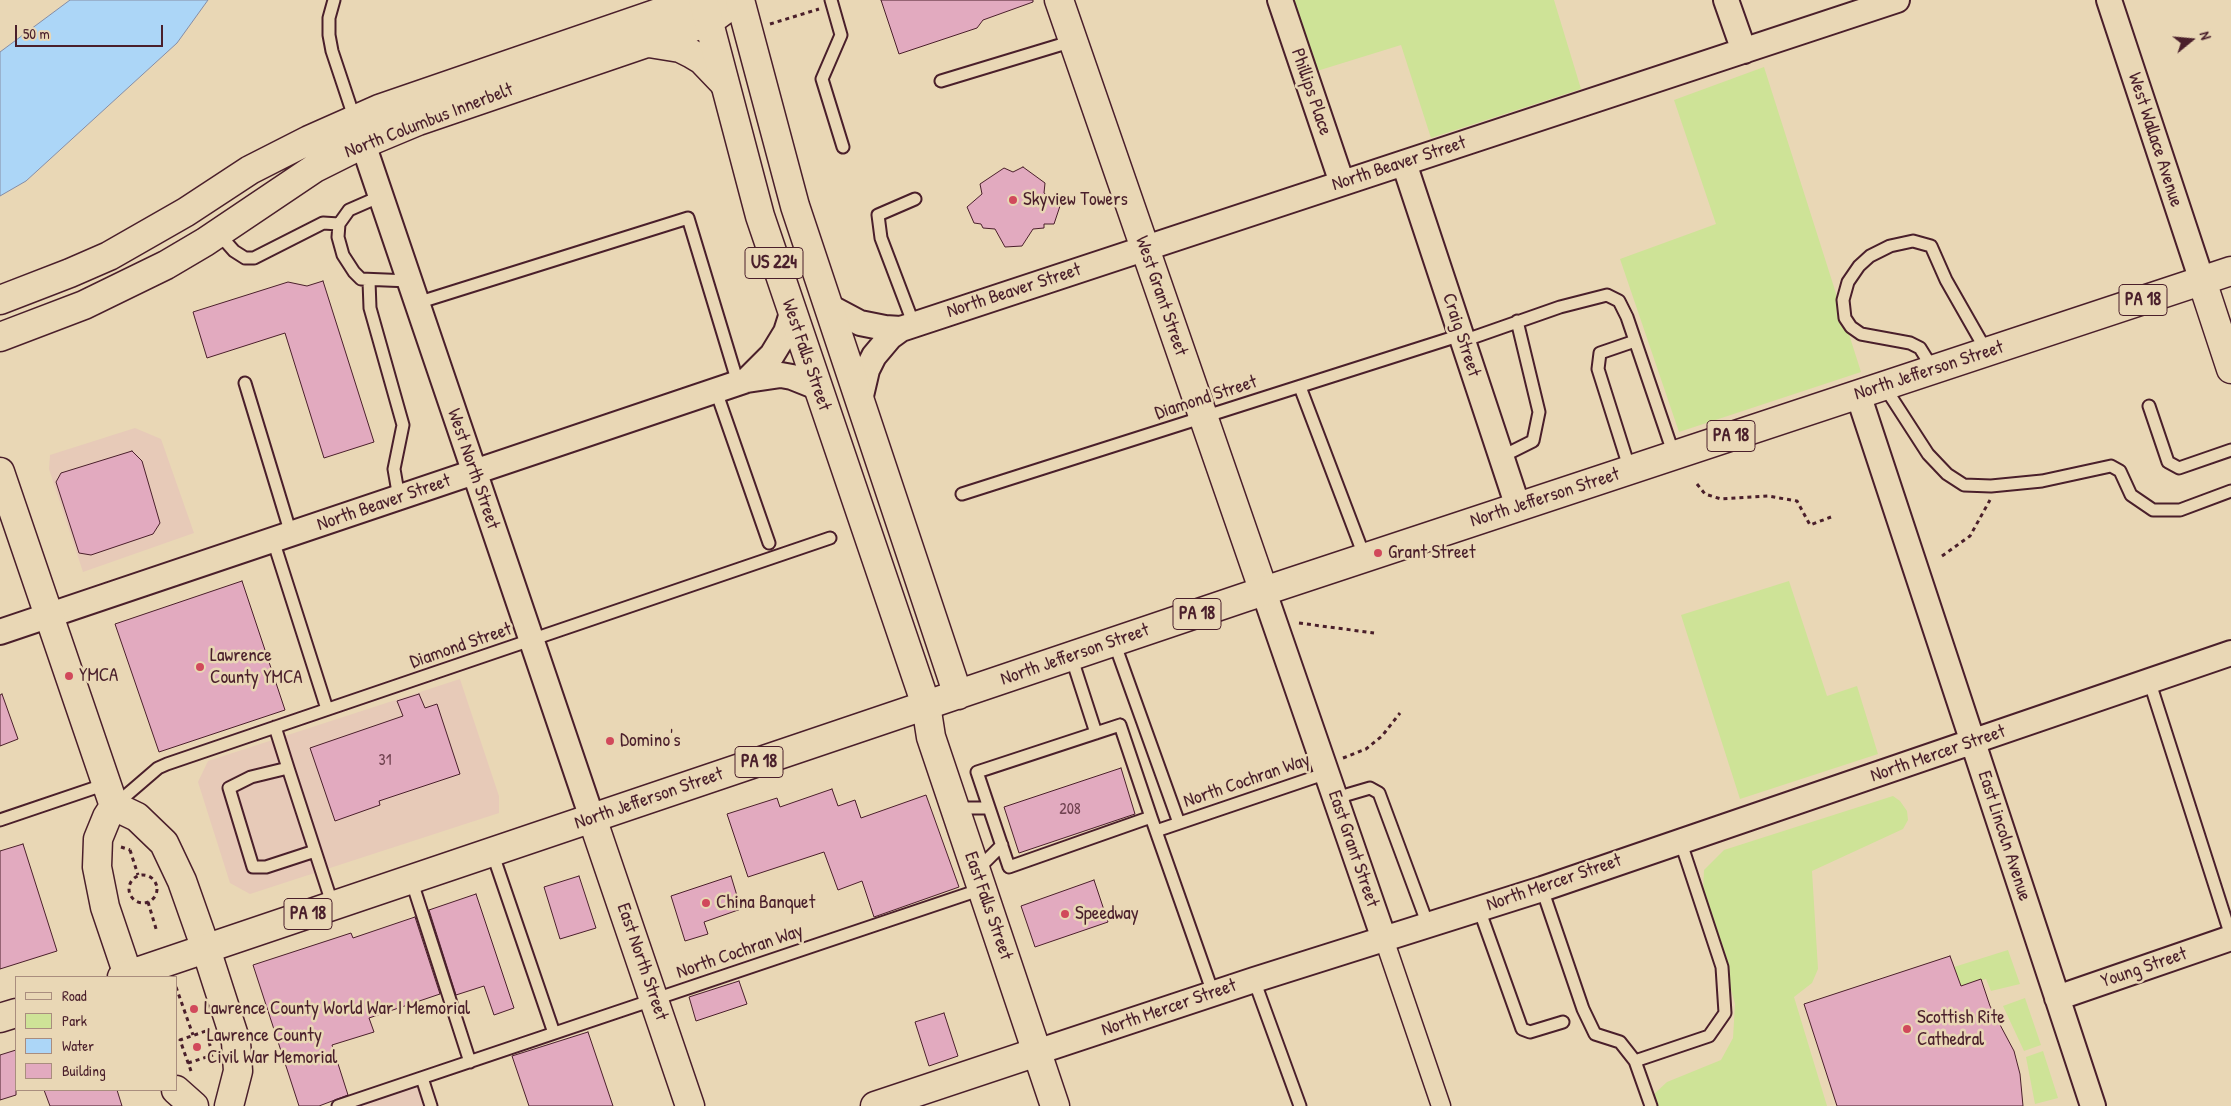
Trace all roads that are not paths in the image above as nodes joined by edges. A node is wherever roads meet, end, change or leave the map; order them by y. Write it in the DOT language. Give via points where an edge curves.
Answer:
graph roads {
  1 [pos="334,0"];
  2 [pos="739,0"];
  3 [pos="1059,0"];
  4 [pos="1280,0"];
  5 [pos="1726,0"];
  6 [pos="1896,0"];
  7 [pos="2108,0"];
  8 [pos="832,2"];
  9 [pos="702,7"];
  10 [pos="1074,41"];
  11 [pos="647,43"];
  12 [pos="1744,50"];
  13 [pos="941,82"];
  14 [pos="724,83"];
  15 [pos="359,132"];
  16 [pos="843,147"];
  17 [pos="1404,163"];
  18 [pos="1342,183"];
  19 [pos="381,196"];
  20 [pos="915,199"];
  21 [pos="339,224"];
  22 [pos="218,233"];
  23 [pos="1145,248"];
  24 [pos="2231,271"];
  25 [pos="370,281"];
  26 [pos="2202,281"];
  27 [pos="413,292"];
  28 [pos="0,300"];
  29 [pos="828,306"];
  30 [pos="792,313"];
  31 [pos="1517,321"];
  32 [pos="907,327"];
  33 [pos="0,337"];
  34 [pos="1462,338"];
  35 [pos="1635,341"];
  36 [pos="1987,352"];
  37 [pos="1933,369"];
  38 [pos="2231,369"];
  39 [pos="245,383"];
  40 [pos="734,385"];
  41 [pos="1884,386"];
  42 [pos="817,387"];
  43 [pos="1300,387"];
  44 [pos="1858,394"];
  45 [pos="860,400"];
  46 [pos="2149,406"];
  47 [pos="1203,417"];
  48 [pos="2231,450"];
  49 [pos="1674,455"];
  50 [pos="1501,457"];
  51 [pos="1630,470"];
  52 [pos="474,472"];
  53 [pos="1,479"];
  54 [pos="2231,491"];
  55 [pos="962,494"];
  56 [pos="399,498"];
  57 [pos="1518,507"];
  58 [pos="282,537"];
  59 [pos="830,538"];
  60 [pos="769,543"];
  61 [pos="1365,558"];
  62 [pos="1264,592"];
  63 [pos="49,616"];
  64 [pos="0,632"];
  65 [pos="531,640"];
  66 [pos="1114,642"];
  67 [pos="2231,653"];
  68 [pos="1071,656"];
  69 [pos="2148,680"];
  70 [pos="958,694"];
  71 [pos="926,706"];
  72 [pos="327,710"];
  73 [pos="275,727"];
  74 [pos="1096,733"];
  75 [pos="1973,743"];
  76 [pos="1335,766"];
  77 [pos="288,768"];
  78 [pos="110,795"];
  79 [pos="1336,798"];
  80 [pos="955,808"];
  81 [pos="989,808"];
  82 [pos="1151,817"];
  83 [pos="592,818"];
  84 [pos="0,820"];
  85 [pos="1179,823"];
  86 [pos="1156,831"];
  87 [pos="1680,840"];
  88 [pos="1002,845"];
  89 [pos="315,851"];
  90 [pos="492,852"];
  91 [pos="411,879"];
  92 [pos="979,880"];
  93 [pos="1542,889"];
  94 [pos="333,906"];
  95 [pos="1479,909"];
  96 [pos="1428,925"];
  97 [pos="2231,937"];
  98 [pos="1384,939"];
  99 [pos="206,949"];
  100 [pos="126,976"];
  101 [pos="129,976"];
  102 [pos="1254,980"];
  103 [pos="1213,993"];
  104 [pos="2057,998"];
  105 [pos="654,1000"];
  106 [pos="15,1013"];
  107 [pos="0,1018"];
  108 [pos="1563,1022"];
  109 [pos="554,1034"];
  110 [pos="1037,1052"];
  111 [pos="1635,1061"];
  112 [pos="470,1062"];
  113 [pos="422,1078"];
  114 [pos="229,1106"];
  115 [pos="338,1106"];
  116 [pos="431,1106"];
  117 [pos="690,1106"];
  118 [pos="875,1106"];
  119 [pos="1055,1106"];
  120 [pos="1300,1106"];
  121 [pos="1441,1106"];
  122 [pos="1652,1106"];
  123 [pos="2093,1106"];
  1 -- 15 [label="lane" via="329,36"];
  2 -- 9 [label="main road, North Columbus Innerbelt"];
  2 -- 29 [label="main road, West Falls Street / US 224" via="781,161"];
  3 -- 10 [label="main road, West Grant Street"];
  4 -- 18 [label="street, Phillips Place"];
  5 -- 12 [label="street"];
  6 -- 12 [label="street, North Beaver Street"];
  7 -- 26 [label="street, West Wallace Avenue"];
  8 -- 16 [label="lane" via="841,35 822,79"];
  9 -- 11 [label="main road, North Columbus Innerbelt"];
  9 -- 14 [label="main road, West Falls Street / US 224"];
  9 -- 15 [label="main road, North Columbus Innerbelt" via="437,88"];
  10 -- 13 [label="lane"];
  10 -- 23 [label="main road, West Grant Street"];
  11 -- 14 [label="main road" via="680,48 692,54"];
  11 -- 15 [label="main road, North Columbus Innerbelt" via="418,121"];
  12 -- 17 [label="street, North Beaver Street"];
  14 -- 30 [label="main road, West Falls Street / US 224" via="746,170"];
  15 -- 19 [label="street, West North Street"];
  15 -- 22 [label="main road, North Columbus Innerbelt" via="315,168"];
  15 -- 28 [label="main road, North Columbus Innerbelt" via="309,140 250,170 186,212 109,256"];
  17 -- 18 [label="street, North Beaver Street"];
  17 -- 34 [label="street, Craig Street"];
  18 -- 23 [label="street, North Beaver Street"];
  19 -- 21 [label="lane" via="349,210"];
  19 -- 27 [label="street, West North Street"];
  20 -- 32 [label="lane" via="878,215 881,238"];
  21 -- 22 [label="lane" via="323,223 254,258 245,258 234,251"];
  21 -- 25 [label="lane" via="338,237 343,255 361,279"];
  22 -- 33 [label="main road, North Columbus Innerbelt" via="124,287"];
  23 -- 32 [label="street, North Beaver Street"];
  23 -- 47 [label="main road, West Grant Street"];
  24 -- 26 [label="main road, North Jefferson Street / PA 18"];
  25 -- 27 [label="lane"];
  25 -- 56 [label="lane" via="370,308 403,425 394,469"];
  26 -- 36 [label="main road, North Jefferson Street / PA 18"];
  26 -- 38 [label="main road"];
  27 -- 40 [label="lane" via="688,218"];
  27 -- 52 [label="street, West North Street"];
  29 -- 32 [label="street, North Beaver Street" via="860,323 885,328"];
  29 -- 45 [label="main road, West Falls Street / US 224"];
  30 -- 40 [label="street, North Beaver Street" via="786,332 772,356"];
  30 -- 42 [label="main road, West Falls Street / US 224"];
  31 -- 34 [label="lane, Diamond Street"];
  31 -- 35 [label="lane, Diamond Street" via="1607,295 1619,301"];
  31 -- 50 [label="lane" via="1539,412 1533,441"];
  32 -- 45 [label="street, North Beaver Street" via="890,337 874,356"];
  34 -- 43 [label="lane, Diamond Street"];
  34 -- 50 [label="street, Craig Street"];
  35 -- 49 [label="lane, Diamond Street"];
  35 -- 51 [label="lane" via="1600,353 1598,369"];
  36 -- 37 [label="main road, North Jefferson Street / PA 18"];
  36 -- 37 [label="lane" via="1946,280 1931,246 1913,241 1890,246 1870,256 1848,282 1843,300 1844,318 1861,334 1910,343 1920,348"];
  37 -- 41 [label="main road, North Jefferson Street / PA 18"];
  39 -- 58 [label="lane"];
  40 -- 42 [label="street, North Beaver Street" via="781,375"];
  40 -- 52 [label="street, North Beaver Street"];
  40 -- 60 [label="lane"];
  41 -- 44 [label="main road, North Jefferson Street / PA 18"];
  41 -- 54 [label="lane" via="1928,454 1947,474 1964,485 2000,485 2063,478 2111,466 2120,471 2131,495 2153,510 2180,510"];
  42 -- 71 [label="main road, West Falls Street / US 224"];
  43 -- 47 [label="lane, Diamond Street"];
  43 -- 61 [label="lane"];
  44 -- 49 [label="main road, North Jefferson Street / PA 18"];
  44 -- 75 [label="street, East Lincoln Avenue"];
  45 -- 70 [label="main road, West Falls Street / US 224"];
  46 -- 48 [label="lane" via="2168,462 2179,468"];
  47 -- 55 [label="lane, Diamond Street"];
  47 -- 62 [label="main road, West Grant Street"];
  49 -- 51 [label="main road, North Jefferson Street / PA 18"];
  50 -- 57 [label="street, Craig Street"];
  51 -- 57 [label="main road, North Jefferson Street / PA 18"];
  52 -- 56 [label="street, North Beaver Street"];
  52 -- 65 [label="street, West North Street"];
  53 -- 63 [label="main road"];
  56 -- 58 [label="street, North Beaver Street"];
  57 -- 61 [label="main road, North Jefferson Street / PA 18"];
  58 -- 63 [label="street, North Beaver Street"];
  58 -- 72 [label="lane"];
  59 -- 65 [label="lane, Diamond Street"];
  61 -- 62 [label="main road, North Jefferson Street / PA 18"];
  62 -- 66 [label="main road, North Jefferson Street / PA 18"];
  62 -- 76 [label="street, East Grant Street"];
  63 -- 64 [label="street, North Beaver Street"];
  63 -- 78 [label="main road"];
  65 -- 72 [label="lane, Diamond Street"];
  65 -- 83 [label="street, West North Street"];
  66 -- 68 [label="main road, North Jefferson Street / PA 18"];
  66 -- 85 [label="lane"];
  67 -- 69 [label="street, North Mercer Street"];
  68 -- 70 [label="main road, North Jefferson Street / PA 18"];
  68 -- 74 [label="lane"];
  69 -- 75 [label="street, North Mercer Street"];
  69 -- 97 [label="lane"];
  70 -- 71 [label="main road, North Jefferson Street / PA 18"];
  71 -- 80 [label="main road, East Falls Street" via="931,737"];
  71 -- 83 [label="main road, North Jefferson Street / PA 18"];
  72 -- 73 [label="lane, Diamond Street"];
  73 -- 77 [label="lane"];
  73 -- 78 [label="lane, Diamond Street" via="167,764"];
  74 -- 81 [label="lane" via="977,772"];
  74 -- 82 [label="lane" via="1120,726"];
  75 -- 87 [label="street, North Mercer Street"];
  75 -- 104 [label="street, East Lincoln Avenue"];
  76 -- 79 [label="street, East Grant Street"];
  76 -- 85 [label="lane, North Cochran Way"];
  77 -- 89 [label="lane"];
  77 -- 89 [label="lane" via="229,788 253,867 266,867"];
  78 -- 84 [label="lane, Diamond Street"];
  78 -- 99 [label="main road" via="164,843 182,881"];
  78 -- 100 [label="main road" via="96,852 97,866 105,907"];
  79 -- 96 [label="lane" via="1370,788 1379,793"];
  79 -- 98 [label="street, East Grant Street"];
  80 -- 81 [label="lane"];
  80 -- 92 [label="main road, East Falls Street"];
  81 -- 88 [label="lane"];
  82 -- 86 [label="lane"];
  82 -- 88 [label="lane" via="1009,867"];
  83 -- 90 [label="main road, North Jefferson Street / PA 18"];
  83 -- 105 [label="main road, East North Street"];
  85 -- 86 [label="lane, North Cochran Way"];
  86 -- 103 [label="lane"];
  87 -- 93 [label="street, North Mercer Street"];
  87 -- 111 [label="lane" via="1722,967 1725,1013 1709,1036"];
  88 -- 92 [label="lane"];
  89 -- 94 [label="lane"];
  90 -- 91 [label="main road, North Jefferson Street / PA 18"];
  90 -- 109 [label="lane"];
  91 -- 94 [label="main road, North Jefferson Street / PA 18"];
  91 -- 112 [label="lane"];
  92 -- 105 [label="lane, North Cochran Way"];
  92 -- 110 [label="main road, East Falls Street"];
  93 -- 95 [label="street, North Mercer Street"];
  93 -- 111 [label="lane" via="1583,1009 1595,1034 1620,1042"];
  94 -- 99 [label="main road, North Jefferson Street / PA 18"];
  95 -- 96 [label="street, North Mercer Street"];
  95 -- 108 [label="lane" via="1522,1029 1530,1032"];
  96 -- 98 [label="street, North Mercer Street"];
  97 -- 104 [label="street, Young Street"];
  98 -- 102 [label="street, North Mercer Street"];
  98 -- 121 [label="street, East Grant Street"];
  99 -- 101 [label="main road, PA 18"];
  99 -- 114 [label="main road" via="236,1042 238,1071"];
  102 -- 103 [label="street, North Mercer Street"];
  102 -- 120 [label="lane"];
  103 -- 110 [label="street, North Mercer Street"];
  104 -- 123 [label="street, East Lincoln Avenue"];
  105 -- 109 [label="lane, North Cochran Way"];
  105 -- 117 [label="main road, East North Street"];
  106 -- 107 [label="main road"];
  109 -- 112 [label="lane, North Cochran Way"];
  110 -- 118 [label="main road, North Mercer Street"];
  110 -- 119 [label="main road, East Falls Street"];
  111 -- 122 [label="lane"];
  112 -- 113 [label="lane, North Cochran Way"];
  113 -- 115 [label="lane, North Cochran Way"];
  113 -- 116 [label="lane"];
}
